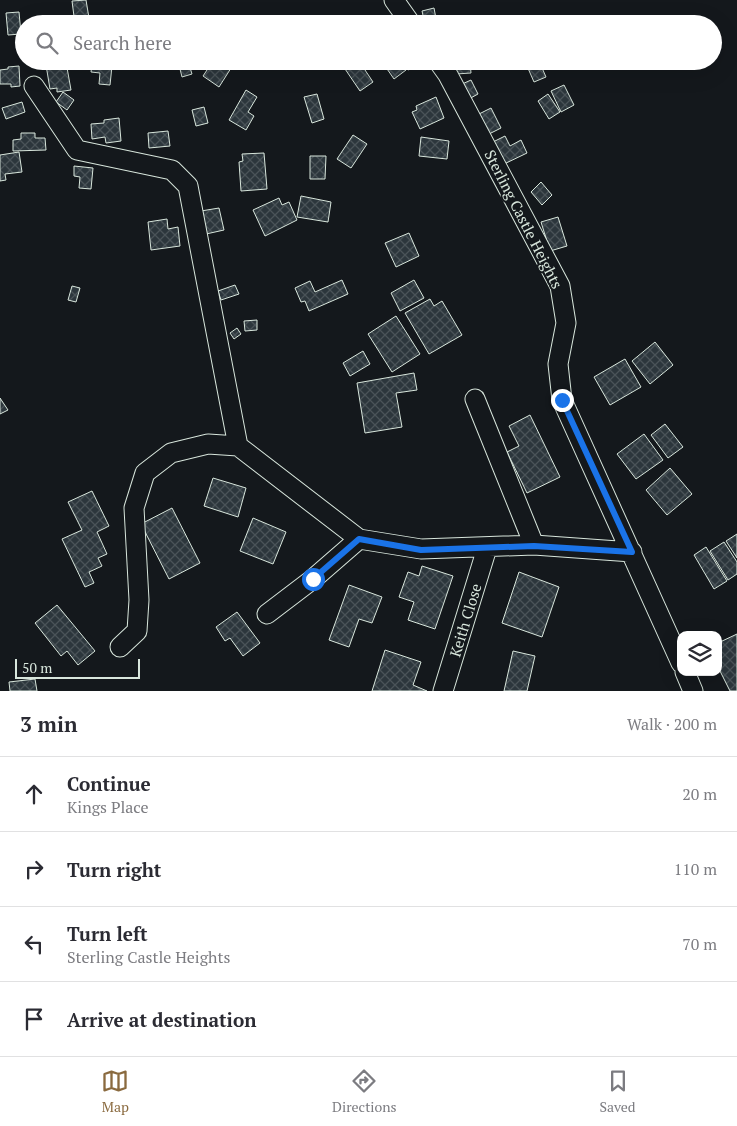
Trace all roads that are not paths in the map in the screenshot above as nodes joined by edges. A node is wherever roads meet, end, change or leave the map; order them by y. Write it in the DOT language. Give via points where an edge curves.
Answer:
graph roads {
  1 [pos="394,0"];
  2 [pos="405,15"];
  3 [pos="444,70"];
  4 [pos="34,86"];
  5 [pos="475,400"];
  6 [pos="238,446"];
  7 [pos="359,539"];
  8 [pos="534,546"];
  9 [pos="487,548"];
  10 [pos="632,552"];
  11 [pos="268,614"];
  12 [pos="120,647"];
  13 [pos="677,654"];
  14 [pos="687,676"];
  15 [pos="444,691"];
  16 [pos="693,691"];
  1 -- 2 [label="street"];
  3 -- 10 [label="street, Sterling Castle Heights" via="560,286 566,323 558,364 562,400"];
  4 -- 6 [label="street" via="77,150 172,170 188,186"];
  5 -- 8 [label="street"];
  6 -- 7 [label="street"];
  6 -- 12 [label="street" via="208,444 170,453 146,473 134,508 139,600 137,631"];
  7 -- 9 [label="street" via="421,550"];
  7 -- 11 [label="street"];
  8 -- 9 [label="street"];
  8 -- 10 [label="street"];
  9 -- 15 [label="street, Keith Close"];
  10 -- 13 [label="street, Sterling Castle Heights"];
  14 -- 16 [label="street"];
}
